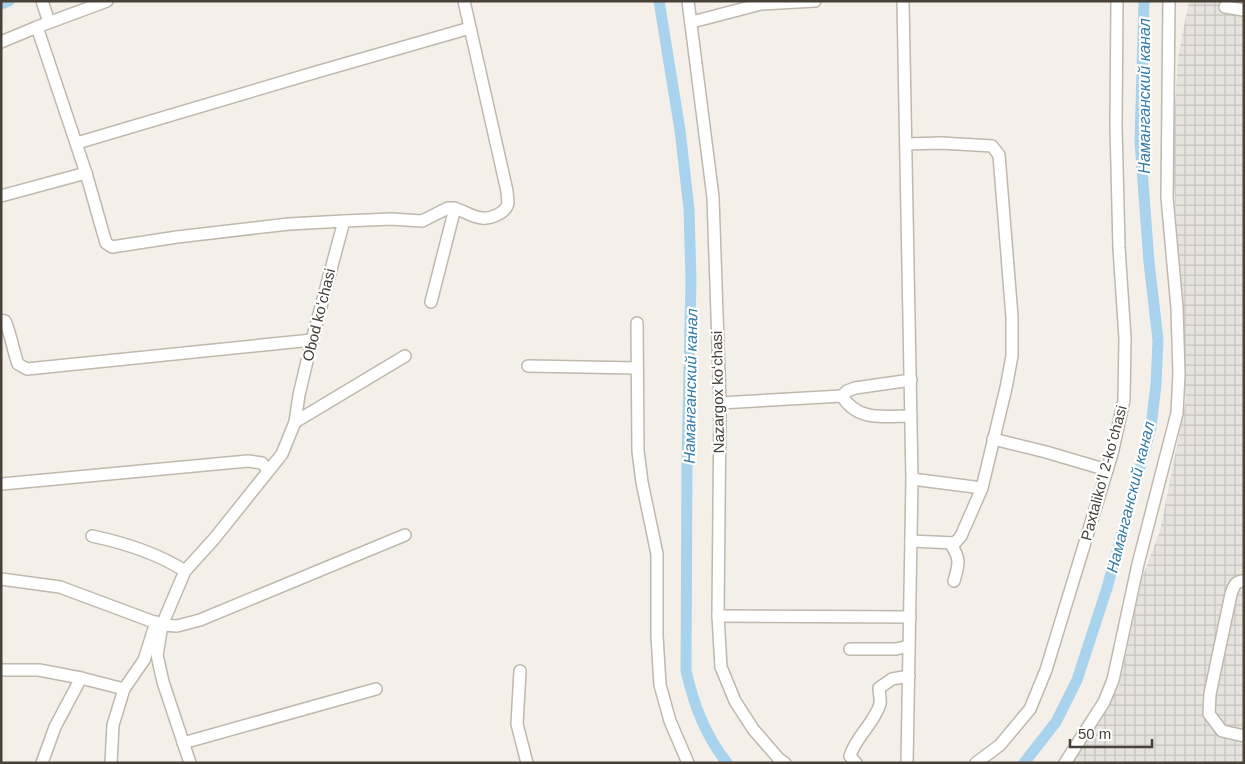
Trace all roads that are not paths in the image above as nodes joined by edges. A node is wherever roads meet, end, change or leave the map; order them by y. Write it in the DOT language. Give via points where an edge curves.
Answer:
graph roads {
  1 [pos="42,1"];
  2 [pos="107,1"];
  3 [pos="464,1"];
  4 [pos="688,1"];
  5 [pos="815,1"];
  6 [pos="903,1"];
  7 [pos="1117,1"];
  8 [pos="1169,1"];
  9 [pos="1225,7"];
  10 [pos="1244,10"];
  11 [pos="49,22"];
  12 [pos="692,22"];
  13 [pos="37,27"];
  14 [pos="470,28"];
  15 [pos="1,42"];
  16 [pos="77,143"];
  17 [pos="906,144"];
  18 [pos="86,173"];
  19 [pos="1,196"];
  20 [pos="455,208"];
  21 [pos="344,221"];
  22 [pos="431,302"];
  23 [pos="1,320"];
  24 [pos="637,324"];
  25 [pos="312,340"];
  26 [pos="405,356"];
  27 [pos="528,366"];
  28 [pos="637,368"];
  29 [pos="911,380"];
  30 [pos="842,396"];
  31 [pos="720,403"];
  32 [pos="911,416"];
  33 [pos="295,422"];
  34 [pos="993,439"];
  35 [pos="268,470"];
  36 [pos="1108,470"];
  37 [pos="912,478"];
  38 [pos="2,484"];
  39 [pos="982,488"];
  40 [pos="405,535"];
  41 [pos="92,536"];
  42 [pos="911,541"];
  43 [pos="950,543"];
  44 [pos="185,572"];
  45 [pos="1,579"];
  46 [pos="954,581"];
  47 [pos="1244,581"];
  48 [pos="718,616"];
  49 [pos="910,617"];
  50 [pos="159,623"];
  51 [pos="909,646"];
  52 [pos="850,650"];
  53 [pos="1,670"];
  54 [pos="520,671"];
  55 [pos="909,676"];
  56 [pos="81,678"];
  57 [pos="124,689"];
  58 [pos="376,689"];
  59 [pos="1244,736"];
  60 [pos="183,743"];
  61 [pos="781,761"];
  62 [pos="42,763"];
  63 [pos="111,763"];
  64 [pos="190,763"];
  65 [pos="527,763"];
  66 [pos="688,763"];
  67 [pos="856,763"];
  68 [pos="907,763"];
  69 [pos="976,763"];
  70 [pos="1065,763"];
  1 -- 11 [label="street"];
  2 -- 11 [label="street"];
  3 -- 14 [label="street"];
  4 -- 12 [label="street, Nazargox koʻchasi"];
  5 -- 12 [label="street" via="761,4"];
  6 -- 17 [label="street"];
  7 -- 36 [label="street, Paxtalikoʻl 2-koʻchasi" via="1116,126 1125,338 1124,400"];
  8 -- 70 [label="street" via="1167,197 1177,308 1177,413 1138,564 1113,680 1104,702"];
  9 -- 10 [label="street"];
  11 -- 13 [label="street"];
  12 -- 31 [label="street, Nazargox koʻchasi" via="713,197"];
  13 -- 15 [label="street"];
  13 -- 16 [label="street"];
  14 -- 16 [label="street"];
  14 -- 20 [label="street" via="508,203 498,214 482,218"];
  16 -- 18 [label="street"];
  17 -- 29 [label="street"];
  17 -- 34 [label="street" via="992,146 999,154 1012,316 1012,356"];
  18 -- 19 [label="street"];
  18 -- 21 [label="street" via="106,243 112,247 280,225"];
  20 -- 21 [label="street" via="448,208 422,221"];
  20 -- 22 [label="street"];
  21 -- 25 [label="street, Obod koʻchasi"];
  23 -- 25 [label="street" via="9,330 18,364 27,369"];
  24 -- 28 [label="street"];
  25 -- 33 [label="street, Obod koʻchasi"];
  26 -- 33 [label="street"];
  27 -- 28 [label="street"];
  28 -- 66 [label="street" via="638,451 657,554 660,685 670,722"];
  29 -- 30 [label="street" via="855,388"];
  29 -- 32 [label="street"];
  30 -- 31 [label="street"];
  30 -- 32 [label="street" via="868,417"];
  31 -- 48 [label="street, Nazargox koʻchasi"];
  32 -- 37 [label="street"];
  33 -- 35 [label="street, Obod koʻchasi" via="282,454"];
  34 -- 36 [label="street"];
  34 -- 39 [label="street"];
  35 -- 38 [label="street" via="262,463 248,461"];
  35 -- 44 [label="street, Obod koʻchasi"];
  36 -- 69 [label="street, Paxtalikoʻl 2-koʻchasi" via="1046,670 1030,709 1000,745"];
  37 -- 39 [label="street"];
  37 -- 42 [label="street"];
  39 -- 43 [label="street" via="961,536 955,543"];
  40 -- 50 [label="street" via="200,620 176,626"];
  41 -- 44 [label="street" via="166,559"];
  42 -- 43 [label="street"];
  42 -- 49 [label="street"];
  43 -- 46 [label="street" via="958,555 959,565"];
  44 -- 50 [label="street, Obod koʻchasi"];
  45 -- 50 [label="street" via="60,587"];
  47 -- 59 [label="street" via="1234,585 1210,694 1209,714 1222,731"];
  48 -- 49 [label="street"];
  48 -- 61 [label="street, Nazargox koʻchasi" via="721,667 735,701 753,729"];
  49 -- 51 [label="street"];
  50 -- 57 [label="street" via="144,660"];
  50 -- 60 [label="street, Obod koʻchasi" via="156,655"];
  51 -- 52 [label="street" via="896,650"];
  51 -- 55 [label="street"];
  53 -- 56 [label="street" via="39,670"];
  54 -- 65 [label="street" via="517,724"];
  55 -- 67 [label="street" via="892,679 879,688 880,703 853,746 850,756"];
  55 -- 68 [label="street"];
  56 -- 57 [label="street"];
  56 -- 62 [label="street" via="55,728"];
  57 -- 63 [label="street" via="114,726"];
  58 -- 60 [label="street"];
  60 -- 64 [label="street, Obod koʻchasi"];
}
